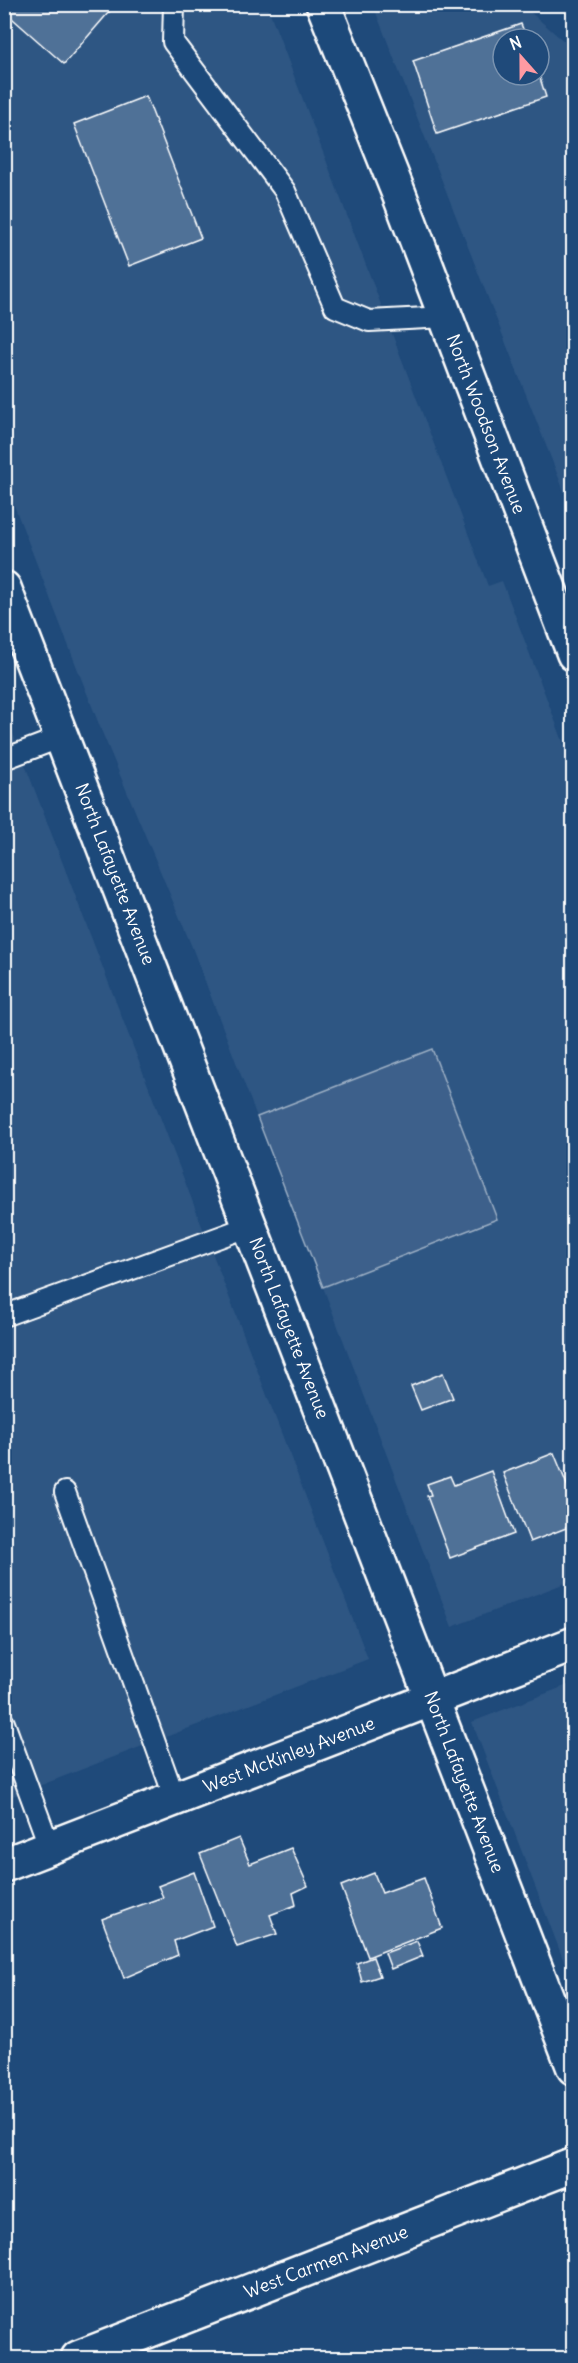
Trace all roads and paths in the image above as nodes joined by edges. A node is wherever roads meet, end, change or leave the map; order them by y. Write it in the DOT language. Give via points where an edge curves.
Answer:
graph roads {
  1 [pos="174,4"];
  2 [pos="323,4"];
  3 [pos="446,317"];
  4 [pos="4,588"];
  5 [pos="573,654"];
  6 [pos="62,737"];
  7 [pos="4,759"];
  8 [pos="250,1226"];
  9 [pos="6,1315"];
  10 [pos="64,1492"];
  11 [pos="573,1644"];
  12 [pos="432,1700"];
  13 [pos="4,1723"];
  14 [pos="175,1799"];
  15 [pos="50,1848"];
  16 [pos="4,1865"];
  17 [pos="573,2068"];
  18 [pos="573,2165"];
  19 [pos="78,2358"];
  1 -- 3 [label="lane" via="172,42 285,192 335,307 369,321"];
  2 -- 3 [label="street, North Woodson Avenue"];
  3 -- 5 [label="street, North Woodson Avenue"];
  4 -- 6 [label="street, North Lafayette Avenue"];
  6 -- 7 [label="lane"];
  6 -- 8 [label="street, North Lafayette Avenue"];
  8 -- 9 [label="lane"];
  8 -- 12 [label="street, North Lafayette Avenue"];
  10 -- 14 [label="lane"];
  11 -- 12 [label="street, West McKinley Avenue"];
  12 -- 14 [label="street, West McKinley Avenue"];
  12 -- 17 [label="street, North Lafayette Avenue"];
  13 -- 15 [label="lane"];
  14 -- 15 [label="street, West McKinley Avenue"];
  15 -- 16 [label="street, West McKinley Avenue"];
  18 -- 19 [label="street, West Carmen Avenue"];
}
